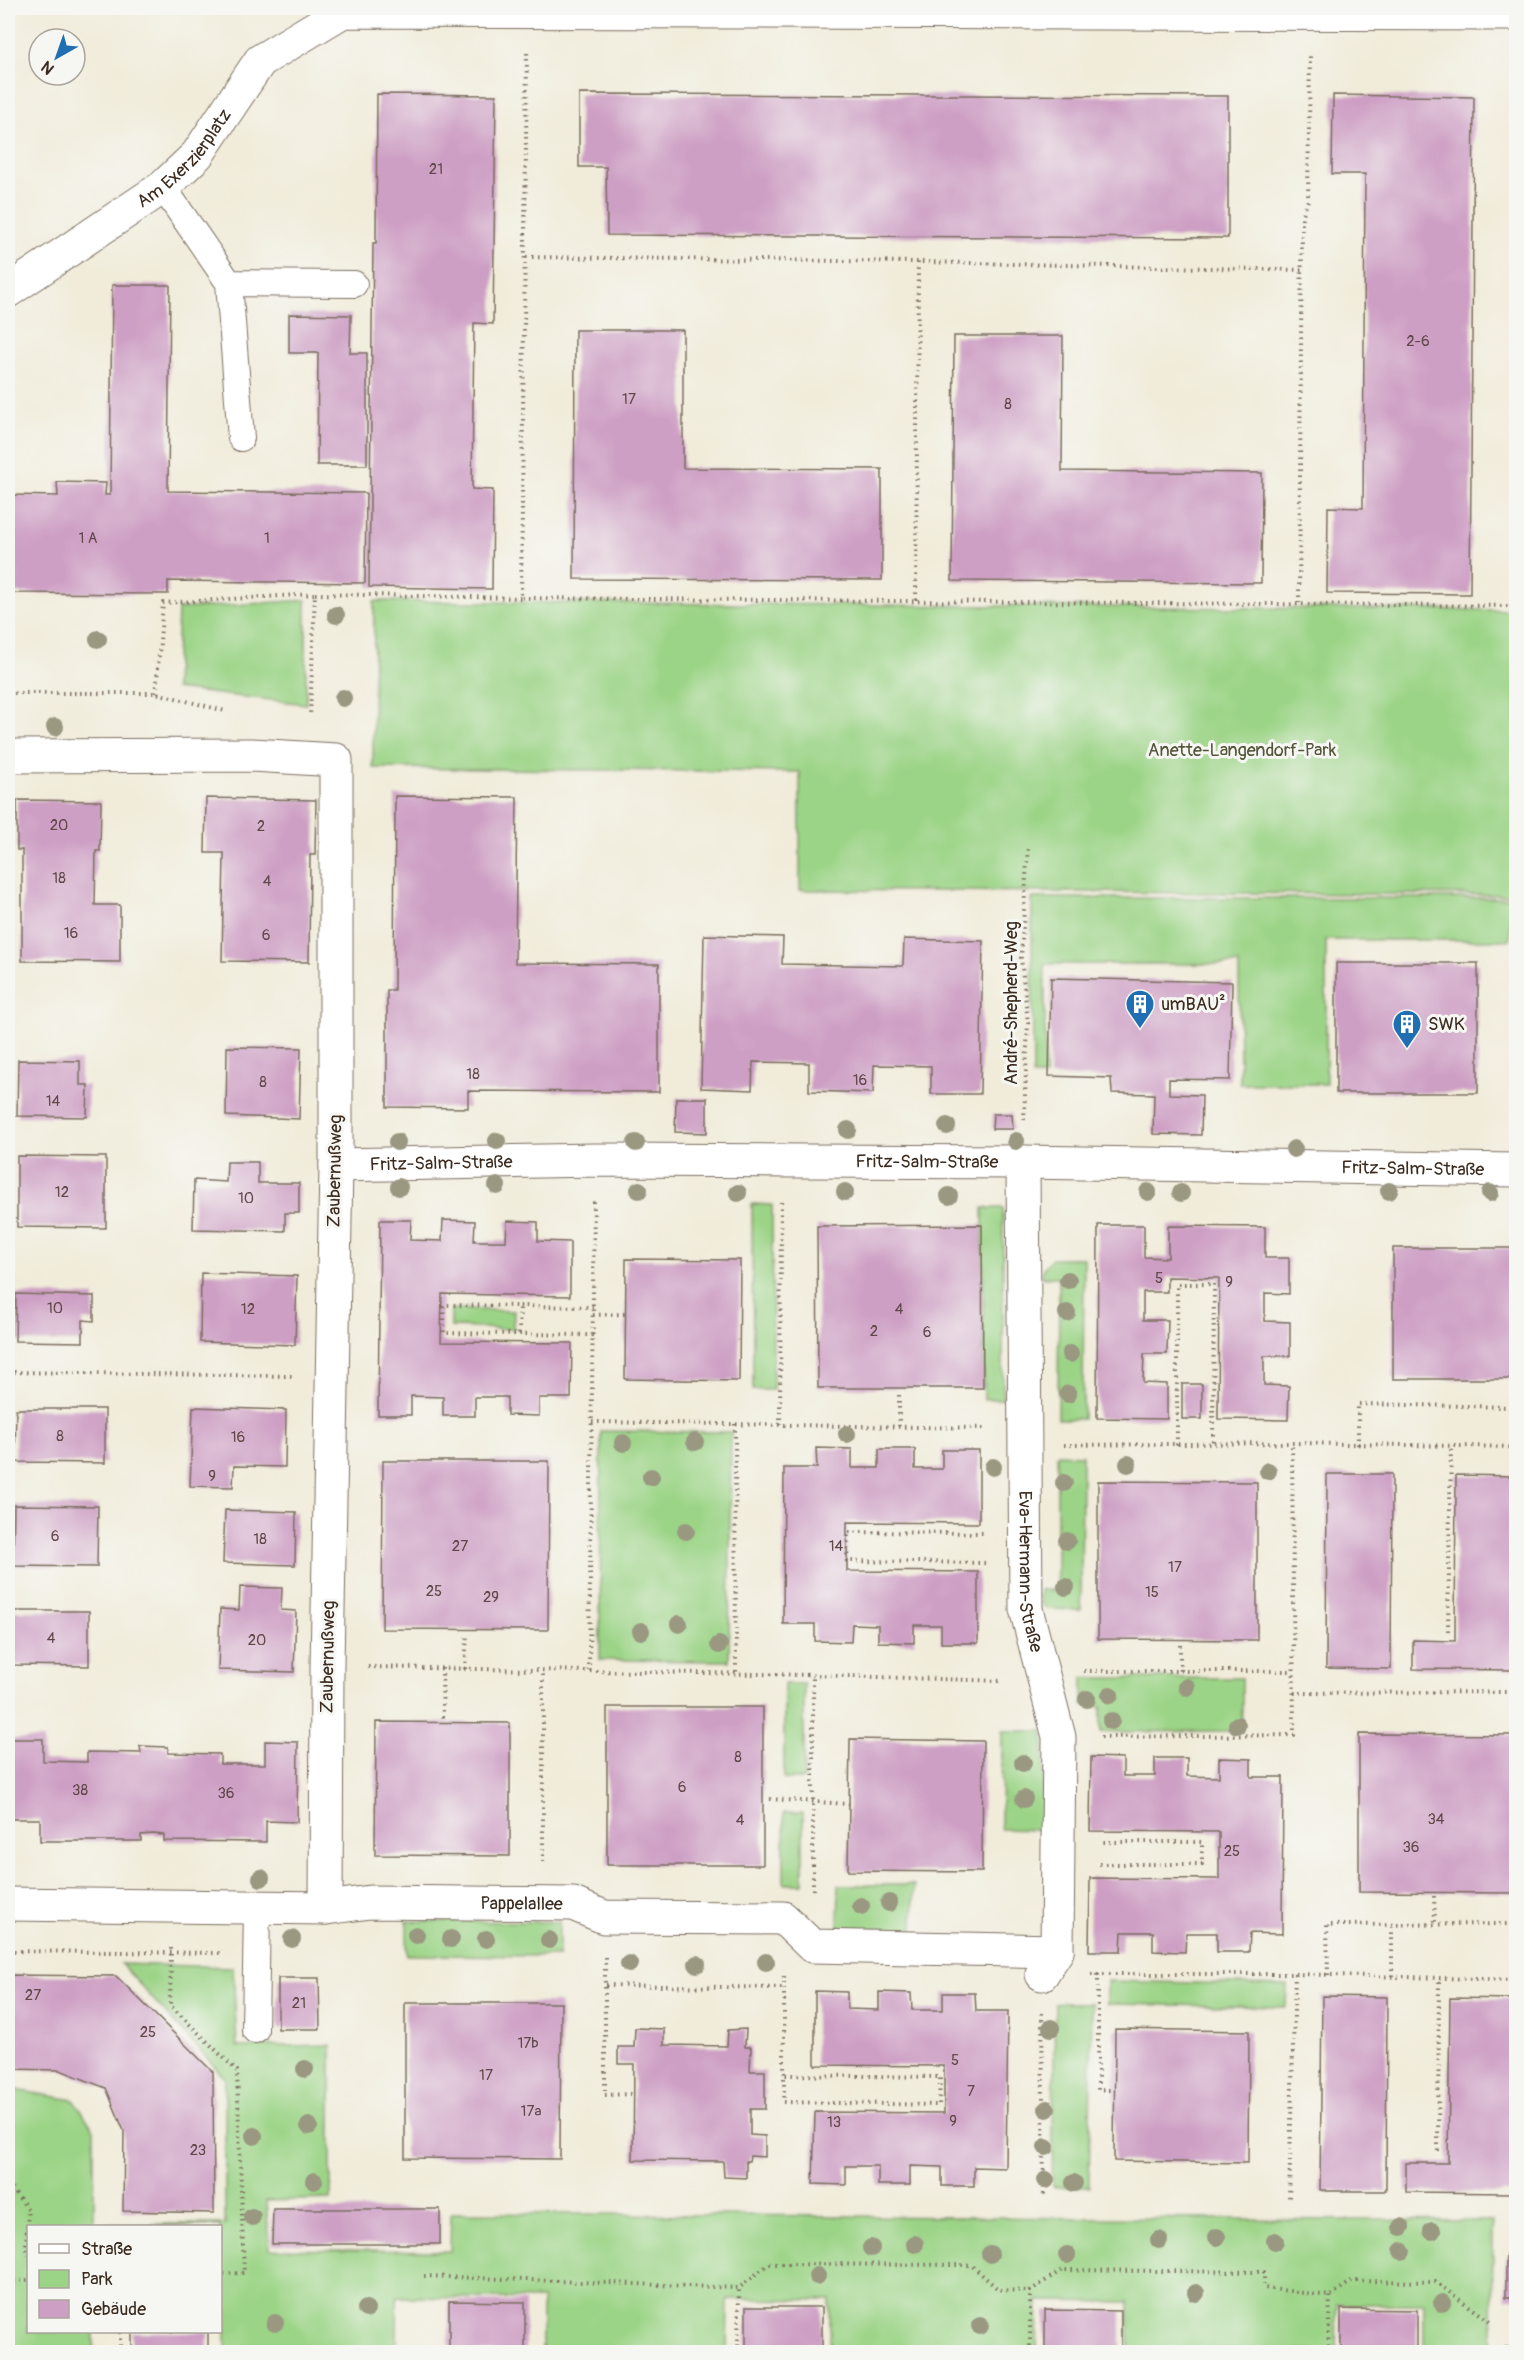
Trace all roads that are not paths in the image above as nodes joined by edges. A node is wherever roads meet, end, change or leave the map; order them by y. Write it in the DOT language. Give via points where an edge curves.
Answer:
graph roads {
  1 [pos="1516,14"];
  2 [pos="163,187"];
  3 [pos="229,283"];
  4 [pos="354,284"];
  5 [pos="8,291"];
  6 [pos="241,438"];
  7 [pos="9,758"];
  8 [pos="1023,1162"];
  9 [pos="336,1165"];
  10 [pos="1516,1170"];
  11 [pos="8,1904"];
  12 [pos="257,1907"];
  13 [pos="326,1908"];
  14 [pos="812,1946"];
  15 [pos="255,2030"];
  1 -- 2 [label="street, Am Exerzierplatz" via="343,11 260,61 197,155"];
  2 -- 3 [label="lane"];
  2 -- 5 [label="street, Am Exerzierplatz"];
  3 -- 4 [label="lane"];
  3 -- 6 [label="lane"];
  7 -- 9 [label="street, Zaubernußweg" via="252,755 336,760"];
  8 -- 9 [label="street, Fritz-Salm-Straße" via="595,1160"];
  8 -- 10 [label="street, Fritz-Salm-Straße"];
  8 -- 14 [label="street, Eva-Hermann-Straße" via="1026,1609 1059,1737 1050,1962"];
  9 -- 13 [label="street, Zaubernußweg"];
  11 -- 12 [label="street, Pappelallee"];
  12 -- 13 [label="street, Pappelallee"];
  12 -- 15 [label="lane"];
  13 -- 14 [label="street, Pappelallee" via="370,1902 543,1903 573,1904 604,1917 783,1918"];
}
